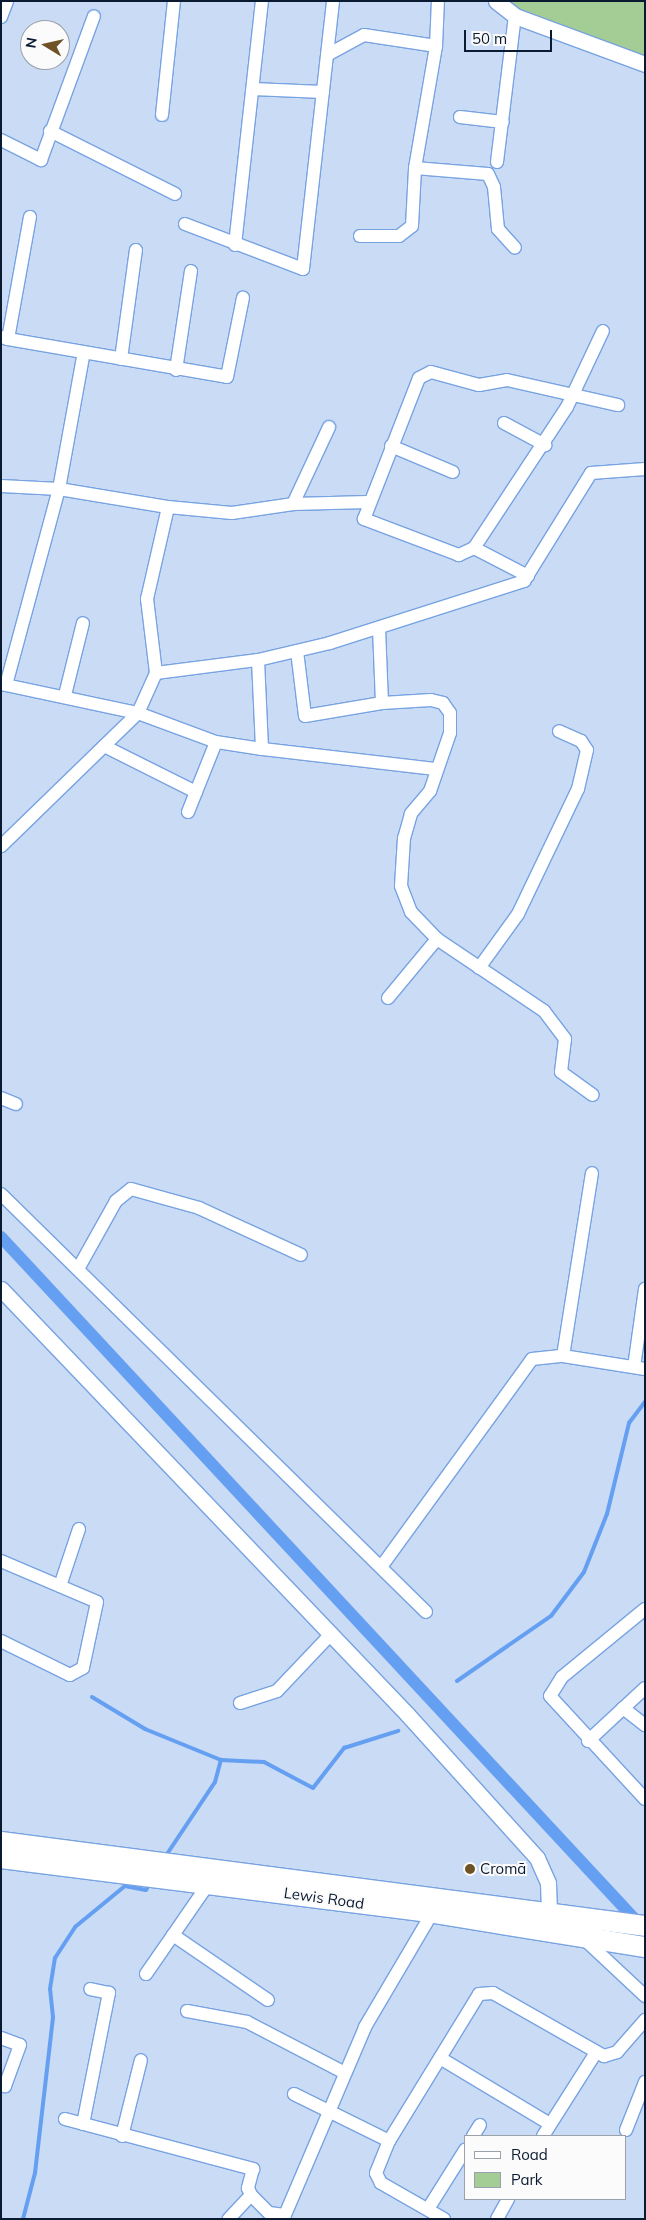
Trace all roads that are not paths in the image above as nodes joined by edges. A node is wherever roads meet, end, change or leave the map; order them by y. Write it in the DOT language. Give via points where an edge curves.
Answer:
graph roads {
  1 [pos="7,1"];
  2 [pos="174,1"];
  3 [pos="262,1"];
  4 [pos="333,1"];
  5 [pos="438,1"];
  6 [pos="496,1"];
  7 [pos="94,16"];
  8 [pos="515,16"];
  9 [pos="1,17"];
  10 [pos="436,46"];
  11 [pos="327,55"];
  12 [pos="645,64"];
  13 [pos="252,89"];
  14 [pos="323,92"];
  15 [pos="162,115"];
  16 [pos="460,117"];
  17 [pos="503,122"];
  18 [pos="50,132"];
  19 [pos="1,140"];
  20 [pos="498,162"];
  21 [pos="415,168"];
  22 [pos="175,194"];
  23 [pos="30,217"];
  24 [pos="184,224"];
  25 [pos="360,236"];
  26 [pos="235,245"];
  27 [pos="516,248"];
  28 [pos="136,250"];
  29 [pos="191,272"];
  30 [pos="243,298"];
  31 [pos="603,331"];
  32 [pos="5,338"];
  33 [pos="84,352"];
  34 [pos="121,359"];
  35 [pos="176,370"];
  36 [pos="574,394"];
  37 [pos="618,406"];
  38 [pos="504,423"];
  39 [pos="329,427"];
  40 [pos="545,444"];
  41 [pos="391,446"];
  42 [pos="645,469"];
  43 [pos="454,472"];
  44 [pos="1,486"];
  45 [pos="60,489"];
  46 [pos="368,502"];
  47 [pos="292,504"];
  48 [pos="168,506"];
  49 [pos="474,548"];
  50 [pos="528,576"];
  51 [pos="83,623"];
  52 [pos="379,628"];
  53 [pos="297,651"];
  54 [pos="258,660"];
  55 [pos="156,673"];
  56 [pos="4,685"];
  57 [pos="66,695"];
  58 [pos="382,702"];
  59 [pos="138,713"];
  60 [pos="559,731"];
  61 [pos="216,742"];
  62 [pos="104,746"];
  63 [pos="262,749"];
  64 [pos="436,769"];
  65 [pos="196,792"];
  66 [pos="188,812"];
  67 [pos="1,846"];
  68 [pos="438,939"];
  69 [pos="479,968"];
  70 [pos="388,998"];
  71 [pos="593,1096"];
  72 [pos="1,1098"];
  73 [pos="16,1104"];
  74 [pos="592,1173"];
  75 [pos="1,1194"];
  76 [pos="301,1255"];
  77 [pos="78,1270"];
  78 [pos="1,1289"];
  79 [pos="645,1289"];
  80 [pos="563,1356"];
  81 [pos="639,1368"];
  82 [pos="79,1529"];
  83 [pos="1,1561"];
  84 [pos="381,1567"];
  85 [pos="60,1586"];
  86 [pos="645,1609"];
  87 [pos="426,1612"];
  88 [pos="331,1634"];
  89 [pos="1,1641"];
  90 [pos="645,1688"];
  91 [pos="240,1702"];
  92 [pos="624,1708"];
  93 [pos="645,1725"];
  94 [pos="588,1741"];
  95 [pos="645,1799"];
  96 [pos="1,1842"];
  97 [pos="1,1858"];
  98 [pos="130,1866"];
  99 [pos="168,1870"];
  100 [pos="209,1883"];
  101 [pos="279,1884"];
  102 [pos="435,1905"];
  103 [pos="549,1913"];
  104 [pos="645,1926"];
  105 [pos="173,1935"];
  106 [pos="582,1938"];
  107 [pos="645,1946"];
  108 [pos="146,1974"];
  109 [pos="90,1989"];
  110 [pos="645,1996"];
  111 [pos="268,2000"];
  112 [pos="187,2011"];
  113 [pos="645,2020"];
  114 [pos="1,2038"];
  115 [pos="595,2054"];
  116 [pos="440,2058"];
  117 [pos="141,2060"];
  118 [pos="343,2072"];
  119 [pos="645,2082"];
  120 [pos="2,2087"];
  121 [pos="294,2094"];
  122 [pos="327,2108"];
  123 [pos="65,2119"];
  124 [pos="83,2124"];
  125 [pos="550,2124"];
  126 [pos="626,2130"];
  127 [pos="544,2135"];
  128 [pos="122,2136"];
  129 [pos="389,2141"];
  130 [pos="463,2153"];
  131 [pos="251,2195"];
  132 [pos="507,2200"];
  133 [pos="428,2209"];
  134 [pos="288,2217"];
  135 [pos="229,2219"];
  136 [pos="444,2219"];
  137 [pos="497,2219"];
  1 -- 9 [label="street"];
  2 -- 15 [label="street"];
  3 -- 13 [label="street"];
  4 -- 11 [label="street"];
  5 -- 10 [label="street"];
  6 -- 8 [label="street"];
  7 -- 18 [label="street"];
  8 -- 12 [label="street"];
  8 -- 17 [label="street"];
  10 -- 11 [label="street" via="423,40 364,36"];
  10 -- 21 [label="street"];
  11 -- 14 [label="street"];
  13 -- 14 [label="street"];
  13 -- 26 [label="street"];
  14 -- 26 [label="street" via="303,269"];
  16 -- 17 [label="street"];
  17 -- 20 [label="street"];
  18 -- 19 [label="street" via="41,160"];
  18 -- 22 [label="street"];
  21 -- 25 [label="street" via="414,216 407,232"];
  21 -- 27 [label="street" via="488,174 494,187 498,229"];
  23 -- 32 [label="street"];
  24 -- 26 [label="street"];
  28 -- 34 [label="street"];
  29 -- 35 [label="street"];
  30 -- 35 [label="street" via="227,377"];
  31 -- 36 [label="street"];
  32 -- 33 [label="street"];
  33 -- 34 [label="street"];
  33 -- 45 [label="street"];
  34 -- 35 [label="street"];
  36 -- 37 [label="street"];
  36 -- 40 [label="street"];
  36 -- 41 [label="street" via="507,380 469,385 424,373"];
  38 -- 40 [label="street"];
  39 -- 47 [label="street"];
  40 -- 49 [label="street"];
  41 -- 43 [label="street"];
  41 -- 46 [label="street"];
  42 -- 50 [label="street" via="591,473"];
  44 -- 45 [label="street"];
  45 -- 48 [label="street"];
  45 -- 56 [label="street"];
  46 -- 47 [label="street"];
  46 -- 49 [label="street" via="364,513 368,521 459,556"];
  47 -- 48 [label="street" via="232,513"];
  48 -- 55 [label="street" via="148,593"];
  49 -- 50 [label="street"];
  50 -- 52 [label="street" via="519,584"];
  51 -- 57 [label="street"];
  52 -- 53 [label="street"];
  52 -- 58 [label="street"];
  53 -- 54 [label="street"];
  53 -- 58 [label="street" via="305,716"];
  54 -- 55 [label="street"];
  54 -- 63 [label="street"];
  55 -- 59 [label="street"];
  56 -- 57 [label="street"];
  57 -- 59 [label="street"];
  58 -- 64 [label="street" via="418,699 443,703 451,723"];
  59 -- 61 [label="street"];
  59 -- 62 [label="street"];
  60 -- 69 [label="street" via="581,741 587,750 578,789 518,914"];
  61 -- 63 [label="street"];
  61 -- 65 [label="street"];
  62 -- 65 [label="street"];
  62 -- 67 [label="street"];
  63 -- 64 [label="street"];
  64 -- 68 [label="street" via="430,791 406,825 401,886 411,912"];
  65 -- 66 [label="street"];
  68 -- 69 [label="street"];
  68 -- 70 [label="street"];
  69 -- 71 [label="street" via="554,1021 565,1039 558,1066"];
  72 -- 73 [label="street"];
  74 -- 80 [label="street"];
  75 -- 77 [label="street"];
  76 -- 77 [label="street" via="199,1208 131,1189 116,1201"];
  77 -- 84 [label="street"];
  78 -- 88 [label="street"];
  79 -- 81 [label="street"];
  80 -- 81 [label="street"];
  80 -- 84 [label="street" via="544,1354 523,1367"];
  82 -- 85 [label="street"];
  83 -- 85 [label="street"];
  84 -- 87 [label="street"];
  85 -- 89 [label="street" via="97,1602 83,1668 70,1674"];
  86 -- 94 [label="street" via="553,1688 553,1703"];
  88 -- 91 [label="street" via="277,1691"];
  88 -- 103 [label="street" via="536,1858 548,1883"];
  90 -- 92 [label="street"];
  92 -- 93 [label="street"];
  92 -- 94 [label="street"];
  94 -- 95 [label="street"];
  96 -- 98 [label="main road, Lewis Road"];
  97 -- 98 [label="main road, Lewis Road"];
  98 -- 99 [label="main road, Lewis Road"];
  99 -- 100 [label="main road, Lewis Road"];
  99 -- 101 [label="main road, Lewis Road"];
  100 -- 101 [label="main road, Lewis Road"];
  100 -- 105 [label="street"];
  101 -- 102 [label="main road, Lewis Road"];
  102 -- 103 [label="main road, Lewis Road"];
  102 -- 106 [label="main road, Lewis Road"];
  102 -- 118 [label="street"];
  103 -- 104 [label="main road, Lewis Road"];
  105 -- 108 [label="street"];
  105 -- 111 [label="street"];
  106 -- 107 [label="main road, Lewis Road"];
  106 -- 110 [label="street"];
  109 -- 124 [label="street" via="109,1993"];
  112 -- 118 [label="street" via="247,2022"];
  113 -- 115 [label="street" via="617,2052"];
  114 -- 120 [label="street" via="20,2046"];
  115 -- 116 [label="street" via="487,1992 479,1994"];
  115 -- 125 [label="street"];
  116 -- 125 [label="street"];
  116 -- 129 [label="street"];
  117 -- 128 [label="street"];
  118 -- 122 [label="street"];
  119 -- 126 [label="street"];
  121 -- 122 [label="street"];
  122 -- 129 [label="street"];
  122 -- 134 [label="street"];
  123 -- 124 [label="street"];
  124 -- 128 [label="street"];
  125 -- 127 [label="street"];
  128 -- 131 [label="street" via="253,2169 248,2188"];
  129 -- 133 [label="street" via="377,2165 377,2179"];
  130 -- 133 [label="street"];
  131 -- 134 [label="street" via="269,2213"];
  131 -- 135 [label="street"];
  132 -- 137 [label="street"];
  133 -- 136 [label="street"];
}
